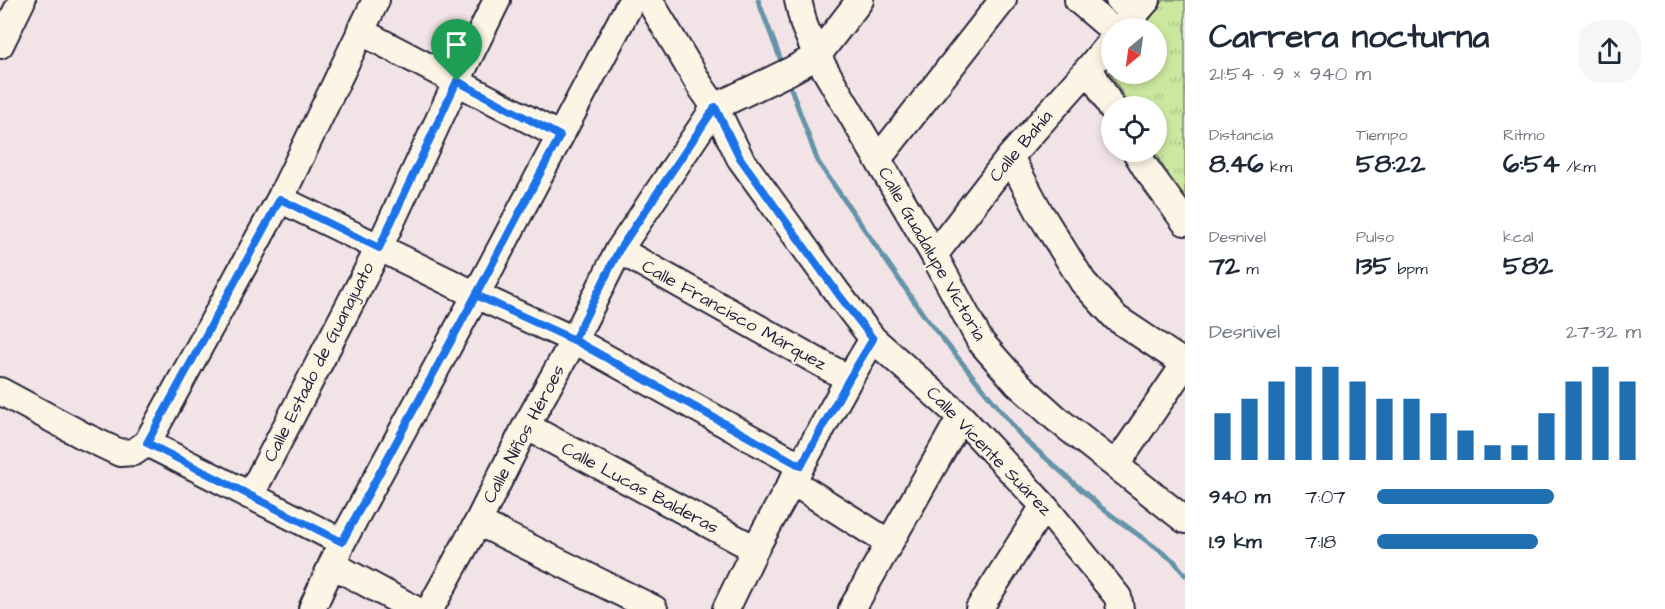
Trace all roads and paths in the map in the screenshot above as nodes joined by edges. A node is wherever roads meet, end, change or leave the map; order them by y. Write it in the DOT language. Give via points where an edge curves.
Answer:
graph roads {
  1 [pos="22,0"];
  2 [pos="376,0"];
  3 [pos="497,0"];
  4 [pos="632,0"];
  5 [pos="649,0"];
  6 [pos="798,0"];
  7 [pos="860,0"];
  8 [pos="1003,0"];
  9 [pos="1078,0"];
  10 [pos="1101,20"];
  11 [pos="360,31"];
  12 [pos="0,45"];
  13 [pos="1101,53"];
  14 [pos="818,56"];
  15 [pos="1089,68"];
  16 [pos="457,81"];
  17 [pos="1105,96"];
  18 [pos="715,107"];
  19 [pos="560,136"];
  20 [pos="1010,157"];
  21 [pos="878,159"];
  22 [pos="1142,162"];
  23 [pos="280,199"];
  24 [pos="1185,222"];
  25 [pos="379,248"];
  26 [pos="619,250"];
  27 [pos="934,255"];
  28 [pos="476,295"];
  29 [pos="873,339"];
  30 [pos="574,340"];
  31 [pos="1185,364"];
  32 [pos="849,379"];
  33 [pos="0,391"];
  34 [pos="961,417"];
  35 [pos="526,426"];
  36 [pos="147,443"];
  37 [pos="1116,465"];
  38 [pos="797,474"];
  39 [pos="250,496"];
  40 [pos="1044,506"];
  41 [pos="1185,519"];
  42 [pos="478,522"];
  43 [pos="889,543"];
  44 [pos="755,549"];
  45 [pos="338,553"];
  46 [pos="1116,605"];
  47 [pos="860,606"];
  48 [pos="312,609"];
  49 [pos="414,609"];
  50 [pos="430,609"];
  51 [pos="654,609"];
  52 [pos="726,609"];
  53 [pos="979,609"];
  1 -- 12 [label="street"];
  2 -- 11 [label="street"];
  3 -- 16 [label="street, Calle Estado de Guanajuato"];
  4 -- 19 [label="street"];
  5 -- 18 [label="street, Calle Vicente Suárez"];
  6 -- 14 [label="street, Calle Guadalupe Victoria"];
  7 -- 14 [label="street"];
  8 -- 21 [label="street"];
  9 -- 10 [label="street"];
  11 -- 16 [label="street"];
  11 -- 23 [label="street"];
  13 -- 15 [label="street, Calle Bahía"];
  14 -- 18 [label="street"];
  14 -- 21 [label="street, Calle Guadalupe Victoria"];
  15 -- 17 [label="street"];
  15 -- 20 [label="street, Calle Bahía"];
  16 -- 19 [label="street"];
  16 -- 25 [label="street, Calle Estado de Guanajuato"];
  18 -- 26 [label="street, Calle Niños Héroes"];
  18 -- 29 [label="street, Calle Vicente Suárez" via="740,158"];
  19 -- 28 [label="street"];
  20 -- 27 [label="street, Calle Bahía"];
  20 -- 31 [label="street" via="1083,282 1116,318"];
  21 -- 27 [label="street, Calle Guadalupe Victoria"];
  22 -- 24 [label="street"];
  23 -- 25 [label="street"];
  23 -- 36 [label="street"];
  25 -- 28 [label="street"];
  25 -- 39 [label="street, Calle Estado de Guanajuato"];
  26 -- 30 [label="street, Calle Niños Héroes"];
  26 -- 32 [label="street, Calle Francisco Márquez"];
  27 -- 37 [label="street, Calle Guadalupe Victoria" via="980,341 1017,383"];
  28 -- 30 [label="street"];
  28 -- 45 [label="street"];
  29 -- 32 [label="street"];
  29 -- 34 [label="street, Calle Vicente Suárez"];
  30 -- 35 [label="street, Calle Niños Héroes"];
  30 -- 38 [label="street"];
  31 -- 37 [label="street"];
  32 -- 38 [label="street"];
  33 -- 36 [label="street" via="120,453 134,452"];
  34 -- 40 [label="street, Calle Vicente Suárez"];
  34 -- 43 [label="street"];
  35 -- 42 [label="street, Calle Niños Héroes"];
  35 -- 44 [label="street, Calle Lucas Balderas"];
  36 -- 39 [label="street"];
  37 -- 41 [label="street, Calle Guadalupe Victoria"];
  38 -- 43 [label="street"];
  38 -- 44 [label="street"];
  39 -- 45 [label="street"];
  40 -- 46 [label="street, Calle Vicente Suárez"];
  40 -- 53 [label="street"];
  42 -- 50 [label="street, Calle Niños Héroes"];
  42 -- 51 [label="street"];
  43 -- 47 [label="street"];
  44 -- 52 [label="street"];
  45 -- 48 [label="street"];
  45 -- 49 [label="street"];
}
